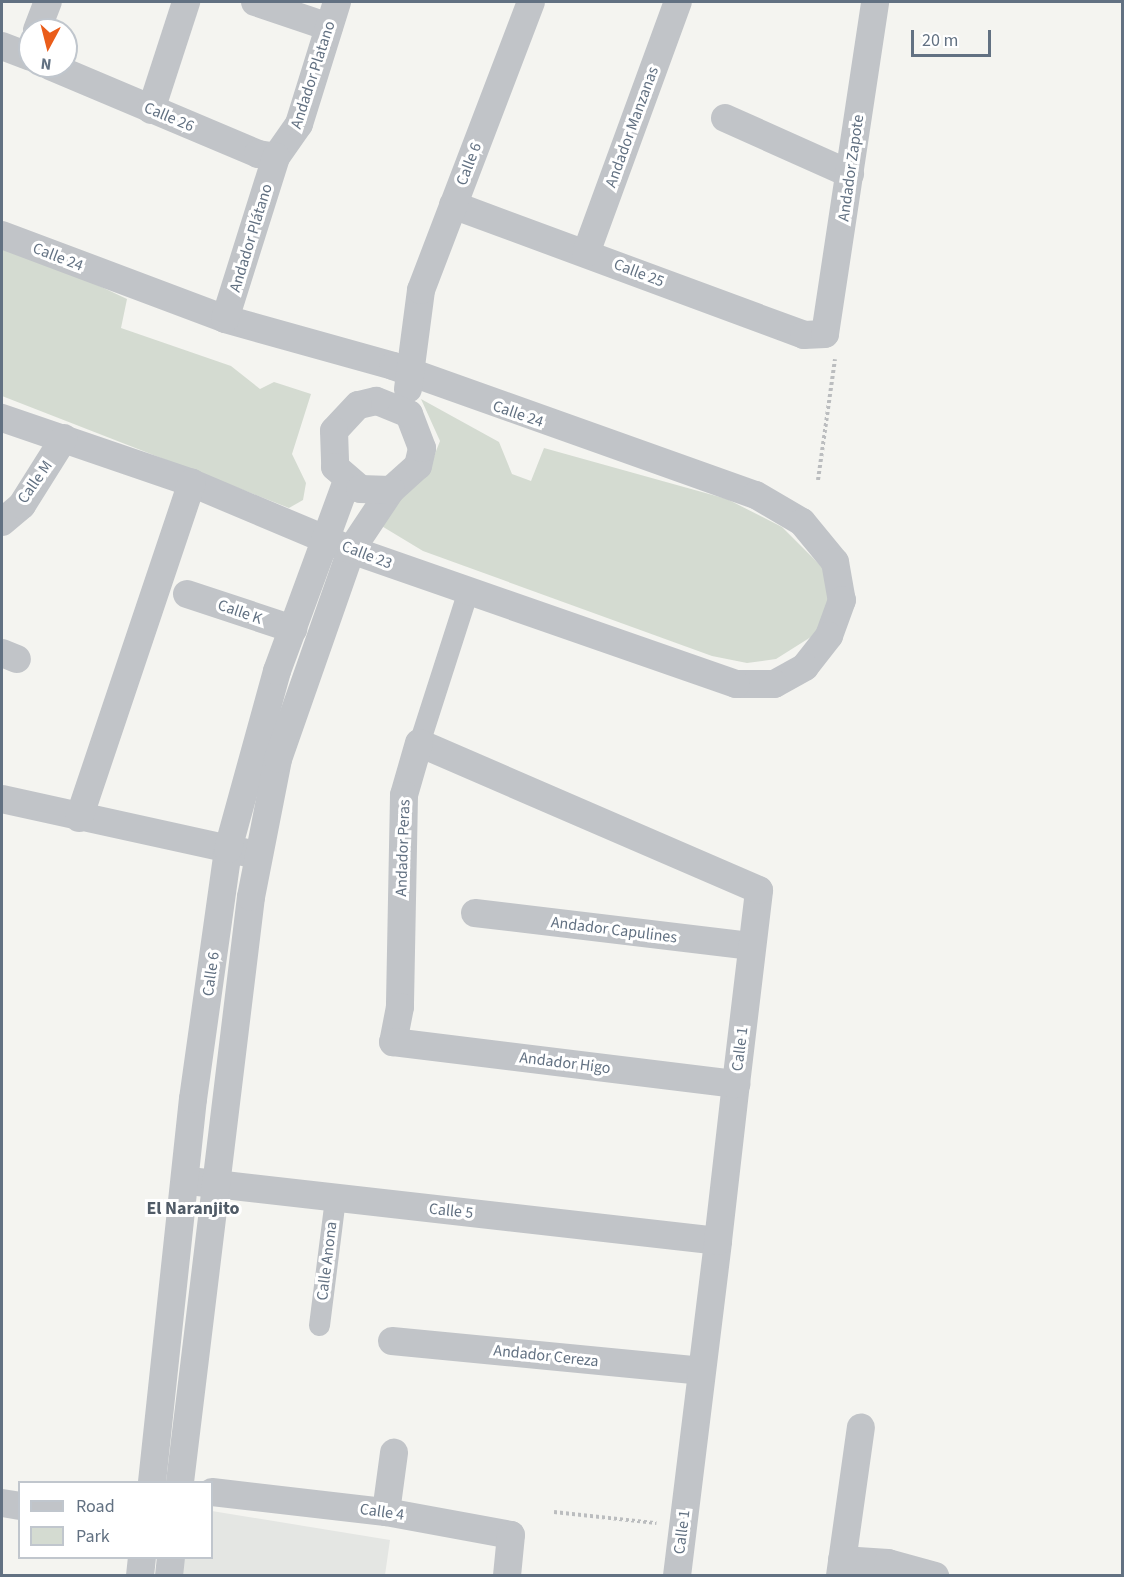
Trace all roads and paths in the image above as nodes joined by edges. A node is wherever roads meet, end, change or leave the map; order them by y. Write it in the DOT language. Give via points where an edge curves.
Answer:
graph roads {
  1 [pos="48,2"];
  2 [pos="186,2"];
  3 [pos="255,2"];
  4 [pos="531,2"];
  5 [pos="678,2"];
  6 [pos="875,2"];
  7 [pos="333,14"];
  8 [pos="42,18"];
  9 [pos="78,77"];
  10 [pos="151,110"];
  11 [pos="725,118"];
  12 [pos="281,152"];
  13 [pos="850,174"];
  14 [pos="453,205"];
  15 [pos="2,235"];
  16 [pos="586,253"];
  17 [pos="225,319"];
  18 [pos="825,334"];
  19 [pos="401,369"];
  20 [pos="376,401"];
  21 [pos="409,414"];
  22 [pos="2,418"];
  23 [pos="64,438"];
  24 [pos="818,480"];
  25 [pos="347,481"];
  26 [pos="192,483"];
  27 [pos="391,490"];
  28 [pos="2,522"];
  29 [pos="325,538"];
  30 [pos="351,550"];
  31 [pos="468,590"];
  32 [pos="187,594"];
  33 [pos="293,629"];
  34 [pos="736,684"];
  35 [pos="419,744"];
  36 [pos="2,799"];
  37 [pos="79,818"];
  38 [pos="228,849"];
  39 [pos="259,855"];
  40 [pos="475,914"];
  41 [pos="752,946"];
  42 [pos="393,1042"];
  43 [pos="736,1084"];
  44 [pos="184,1180"];
  45 [pos="218,1184"];
  46 [pos="335,1198"];
  47 [pos="718,1241"];
  48 [pos="319,1325"];
  49 [pos="392,1341"];
  50 [pos="701,1371"];
  51 [pos="861,1427"];
  52 [pos="394,1453"];
  53 [pos="152,1481"];
  54 [pos="180,1481"];
  55 [pos="213,1492"];
  56 [pos="2,1503"];
  57 [pos="18,1506"];
  58 [pos="386,1512"];
  59 [pos="554,1512"];
  60 [pos="683,1526"];
  61 [pos="142,1559"];
  62 [pos="171,1559"];
  63 [pos="841,1568"];
  64 [pos="140,1575"];
  65 [pos="169,1575"];
  66 [pos="507,1575"];
  67 [pos="677,1575"];
  68 [pos="935,1575"];
  1 -- 8 [label="street"];
  2 -- 10 [label="street"];
  3 -- 7 [label="street"];
  4 -- 14 [label="street, Calle 6"];
  5 -- 16 [label="street, Andador Manzanas"];
  6 -- 13 [label="street, Andador Zapote"];
  7 -- 12 [label="street, Andador Platano"];
  9 -- 10 [label="street, Calle 26"];
  10 -- 12 [label="street, Calle 26"];
  11 -- 13 [label="street"];
  12 -- 17 [label="street, Andador Plátano"];
  13 -- 18 [label="street, Andador Zapote"];
  14 -- 16 [label="street, Calle 25"];
  14 -- 19 [label="street, Calle 6"];
  15 -- 17 [label="street, Calle 24"];
  16 -- 18 [label="street, Calle 25" via="804,335"];
  17 -- 19 [label="street, Calle 24"];
  18 -- 24 [label="path" via="836,353"];
  19 -- 20 [label="street, Calle 6"];
  19 -- 21 [label="street, Calle 6"];
  19 -- 34 [label="street, Calle 24" via="756,495 802,522 835,561 842,600 830,636 805,667 774,684"];
  20 -- 21 [label="street"];
  20 -- 25 [label="street" via="343,416 334,431 333,458"];
  21 -- 27 [label="street" via="422,448 407,481"];
  22 -- 23 [label="street, Calle 23"];
  23 -- 26 [label="street, Calle 23"];
  23 -- 28 [label="street, Calle M" via="22,505"];
  25 -- 27 [label="street" via="375,492"];
  25 -- 29 [label="street, Calle 6"];
  26 -- 29 [label="street, Calle 23"];
  26 -- 37 [label="street"];
  27 -- 30 [label="street, Calle 6"];
  29 -- 30 [label="street, Calle 23"];
  29 -- 33 [label="street, Calle 6"];
  30 -- 31 [label="street, Calle 23"];
  30 -- 39 [label="street, Calle 6" via="278,759"];
  31 -- 34 [label="street, Calle 23"];
  31 -- 35 [label="street, Andador Peras"];
  32 -- 33 [label="street, Calle K"];
  33 -- 38 [label="street, Calle 6"];
  35 -- 41 [label="street, Calle 1" via="759,890"];
  35 -- 42 [label="street, Andador Peras" via="404,795 400,1007"];
  36 -- 37 [label="street"];
  37 -- 38 [label="street"];
  38 -- 39 [label="street"];
  38 -- 44 [label="street, Calle 6"];
  39 -- 45 [label="street, Calle 6"];
  40 -- 41 [label="street, Andador Capulines"];
  41 -- 43 [label="street, Calle 1"];
  42 -- 43 [label="street, Andador Higo"];
  43 -- 47 [label="street, Calle 1"];
  44 -- 45 [label="street, Calle 5"];
  44 -- 53 [label="street, Calle 6"];
  45 -- 46 [label="street, Calle 5"];
  45 -- 54 [label="street, Calle 6"];
  46 -- 47 [label="street, Calle 5"];
  46 -- 48 [label="street, Calle Anona"];
  47 -- 50 [label="street, Calle 1"];
  49 -- 50 [label="street, Andador Cereza"];
  50 -- 60 [label="street, Calle 1"];
  51 -- 63 [label="street"];
  52 -- 58 [label="street"];
  55 -- 58 [label="street, Calle 4"];
  56 -- 57 [label="street"];
  58 -- 66 [label="street, Calle 4" via="511,1535"];
  59 -- 60 [label="path"];
  60 -- 67 [label="street, Calle 1"];
  61 -- 64 [label="street"];
  62 -- 65 [label="street"];
  63 -- 68 [label="street" via="888,1563"];
}
